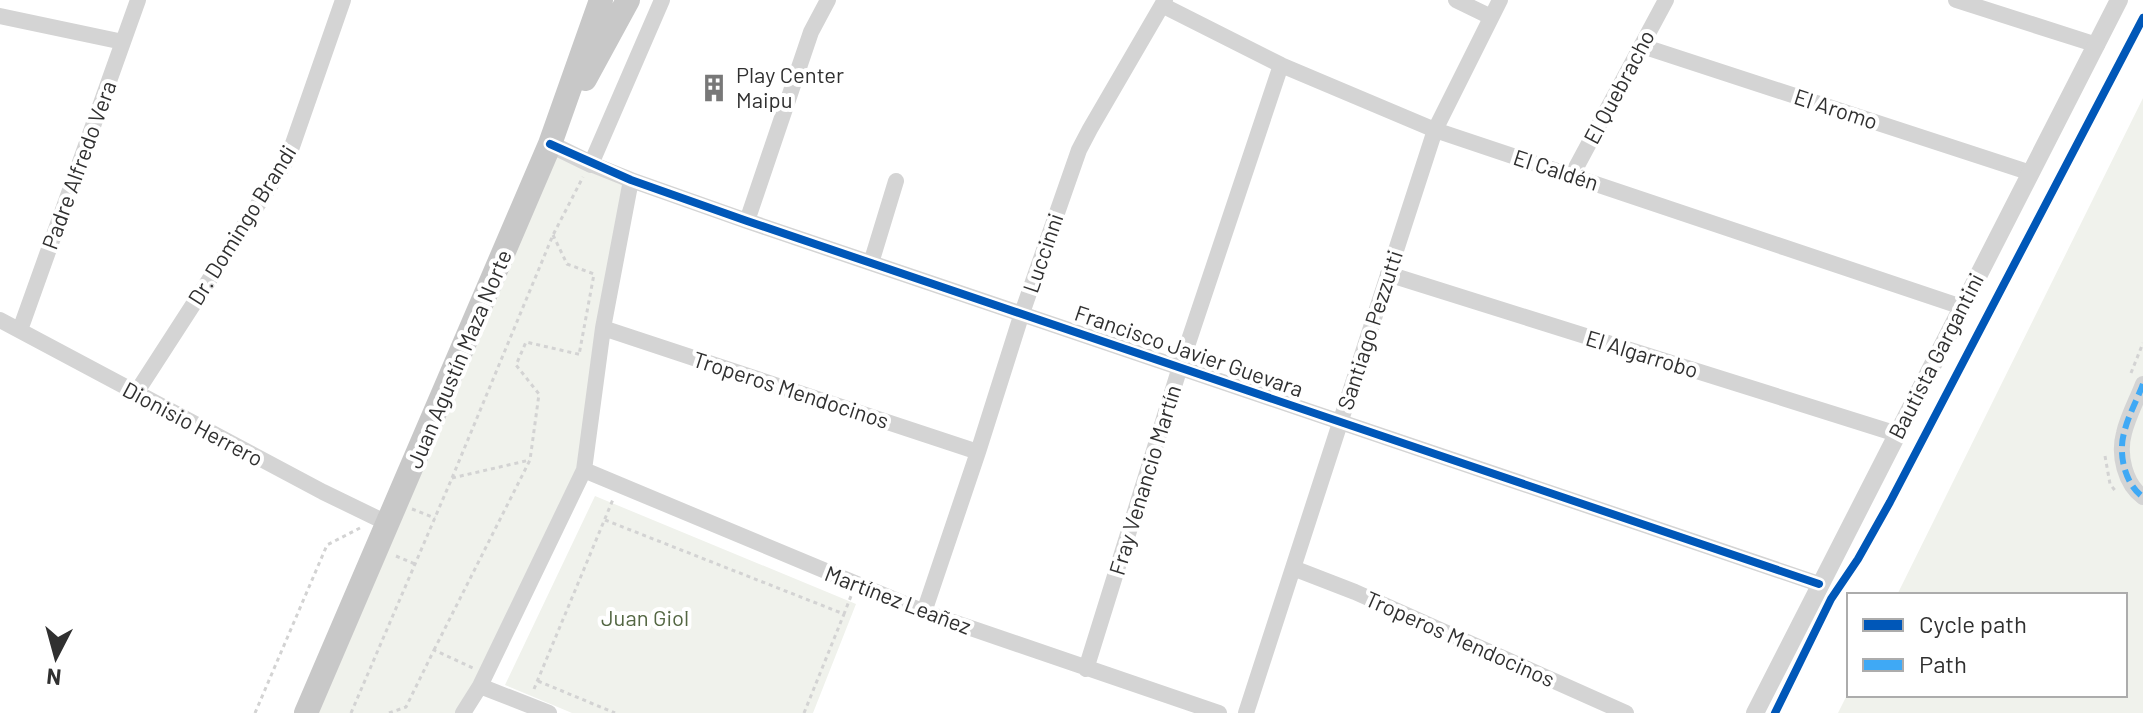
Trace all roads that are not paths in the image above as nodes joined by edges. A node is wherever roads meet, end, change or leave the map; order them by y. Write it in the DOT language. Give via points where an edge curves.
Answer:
graph roads {
  1 [pos="138,0"];
  2 [pos="343,0"];
  3 [pos="601,0"];
  4 [pos="628,0"];
  5 [pos="662,0"];
  6 [pos="828,0"];
  7 [pos="1456,0"];
  8 [pos="1500,0"];
  9 [pos="1666,0"];
  10 [pos="1956,0"];
  11 [pos="2119,0"];
  12 [pos="1163,3"];
  13 [pos="0,16"];
  14 [pos="1491,17"];
  15 [pos="123,42"];
  16 [pos="2097,45"];
  17 [pos="1642,46"];
  18 [pos="1281,65"];
  19 [pos="1435,130"];
  20 [pos="550,144"];
  21 [pos="591,164"];
  22 [pos="2031,173"];
  23 [pos="1572,175"];
  24 [pos="631,180"];
  25 [pos="896,181"];
  26 [pos="747,221"];
  27 [pos="871,263"];
  28 [pos="1388,274"];
  29 [pos="1962,307"];
  30 [pos="1022,313"];
  31 [pos="0,320"];
  32 [pos="603,328"];
  33 [pos="20,330"];
  34 [pos="1180,367"];
  35 [pos="2143,384"];
  36 [pos="136,393"];
  37 [pos="1341,421"];
  38 [pos="1897,434"];
  39 [pos="978,452"];
  40 [pos="584,470"];
  41 [pos="2143,497"];
  42 [pos="384,521"];
  43 [pos="1293,568"];
  44 [pos="1819,584"];
  45 [pos="924,612"];
  46 [pos="1086,669"];
  47 [pos="483,680"];
  48 [pos="306,713"];
  49 [pos="463,713"];
  50 [pos="549,713"];
  51 [pos="1219,713"];
  52 [pos="1246,713"];
  53 [pos="1626,713"];
  54 [pos="1755,713"];
  1 -- 15 [label="street, Padre Alfredo Vera"];
  2 -- 36 [label="street, Dr. Domingo Brandi" via="288,158"];
  3 -- 20 [label="main road, Juan Agustín Maza Norte"];
  4 -- 20 [label="main road"];
  5 -- 21 [label="street"];
  6 -- 26 [label="street" via="811,32"];
  7 -- 14 [label="street"];
  8 -- 14 [label="street, Santiago Pezzutti"];
  9 -- 17 [label="street, El Quebracho"];
  10 -- 16 [label="street"];
  11 -- 16 [label="street, Bautista Gargantini"];
  12 -- 18 [label="street, El Caldén"];
  12 -- 30 [label="street, Luccinni" via="1079,150"];
  13 -- 15 [label="street"];
  14 -- 19 [label="street, Santiago Pezzutti"];
  15 -- 33 [label="street, Padre Alfredo Vera"];
  16 -- 22 [label="street, Bautista Gargantini"];
  17 -- 22 [label="street, El Aromo"];
  17 -- 23 [label="street, El Quebracho"];
  18 -- 19 [label="street, El Caldén"];
  18 -- 34 [label="street, Fray Venancio Martín"];
  19 -- 23 [label="street, El Caldén"];
  19 -- 28 [label="street, Santiago Pezzutti"];
  20 -- 21 [label="street, Francisco Javier Guevara"];
  20 -- 42 [label="main road, Juan Agustín Maza Norte"];
  21 -- 24 [label="street, Francisco Javier Guevara"];
  22 -- 29 [label="street, Bautista Gargantini"];
  23 -- 29 [label="street, El Caldén"];
  24 -- 26 [label="street, Francisco Javier Guevara"];
  24 -- 32 [label="street"];
  25 -- 27 [label="street"];
  26 -- 27 [label="street, Francisco Javier Guevara"];
  27 -- 30 [label="street, Francisco Javier Guevara"];
  28 -- 37 [label="street, Santiago Pezzutti"];
  28 -- 38 [label="street, El Algarrobo"];
  29 -- 38 [label="street, Bautista Gargantini"];
  30 -- 34 [label="street, Francisco Javier Guevara"];
  30 -- 39 [label="street, Luccinni"];
  31 -- 33 [label="street, Dionisio Herrero"];
  32 -- 39 [label="street, Troperos Mendocinos"];
  32 -- 40 [label="street"];
  33 -- 36 [label="street, Dionisio Herrero"];
  34 -- 37 [label="street, Francisco Javier Guevara"];
  34 -- 46 [label="street, Fray Venancio Martín"];
  35 -- 41 [label="street" via="2123,435 2122,461 2131,487"];
  36 -- 42 [label="street, Dionisio Herrero"];
  37 -- 43 [label="street, Santiago Pezzutti"];
  37 -- 44 [label="street, Francisco Javier Guevara"];
  38 -- 44 [label="street, Bautista Gargantini"];
  39 -- 45 [label="street, Luccinni"];
  40 -- 45 [label="street, Martínez Leañez"];
  40 -- 47 [label="street"];
  42 -- 48 [label="main road, Juan Agustín Maza Norte"];
  43 -- 52 [label="street, Santiago Pezzutti"];
  43 -- 53 [label="street, Troperos Mendocinos"];
  44 -- 54 [label="street, Bautista Gargantini"];
  45 -- 46 [label="street, Martínez Leañez"];
  46 -- 51 [label="street, Martínez Leañez"];
  47 -- 49 [label="street"];
  47 -- 50 [label="street"];
}
